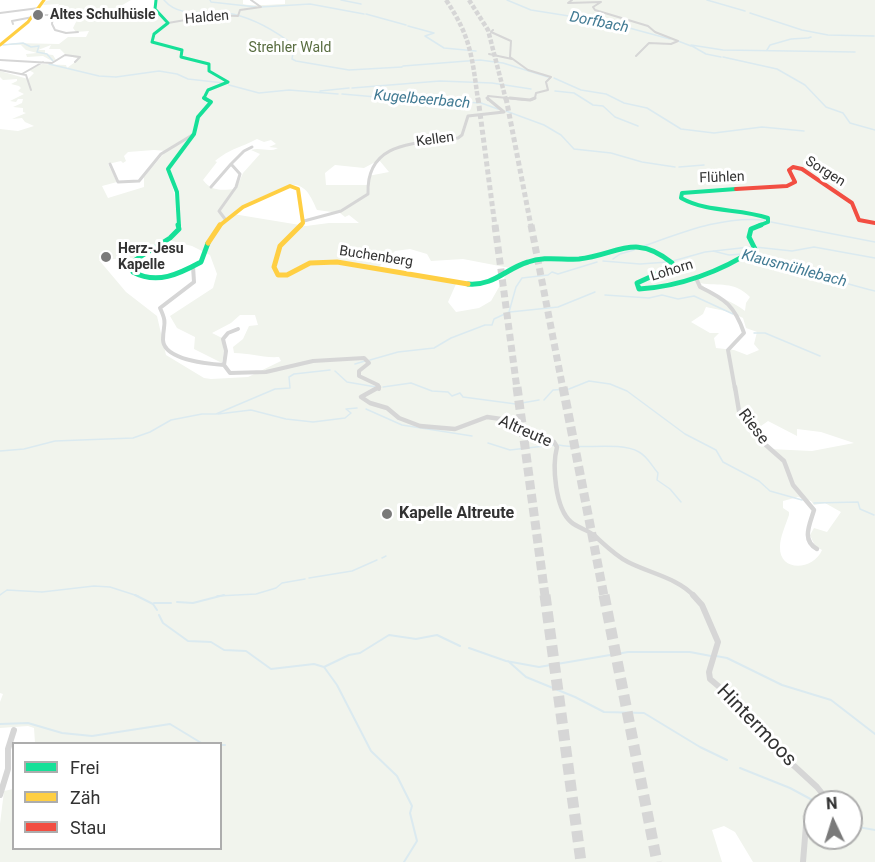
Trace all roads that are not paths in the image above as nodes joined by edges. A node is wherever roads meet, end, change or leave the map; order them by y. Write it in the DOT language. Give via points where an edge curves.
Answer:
graph roads {
  1 [pos="44,0"];
  2 [pos="156,0"];
  3 [pos="251,0"];
  4 [pos="572,0"];
  5 [pos="39,8"];
  6 [pos="0,13"];
  7 [pos="32,18"];
  8 [pos="168,23"];
  9 [pos="493,30"];
  10 [pos="78,32"];
  11 [pos="0,44"];
  12 [pos="489,54"];
  13 [pos="636,56"];
  14 [pos="0,60"];
  15 [pos="515,60"];
  16 [pos="43,62"];
  17 [pos="75,62"];
  18 [pos="0,70"];
  19 [pos="22,74"];
  20 [pos="31,90"];
  21 [pos="194,134"];
  22 [pos="252,147"];
  23 [pos="110,164"];
  24 [pos="231,164"];
  25 [pos="211,187"];
  26 [pos="771,188"];
  27 [pos="682,200"];
  28 [pos="225,219"];
  29 [pos="304,221"];
  30 [pos="875,223"];
  31 [pos="194,266"];
  32 [pos="510,268"];
  33 [pos="696,278"];
  34 [pos="238,329"];
  35 [pos="225,365"];
  36 [pos="817,549"];
  37 [pos="613,552"];
  38 [pos="14,730"];
  39 [pos="819,790"];
  40 [pos="0,795"];
  1 -- 5 [label="street"];
  2 -- 8 [label="street" via="155,9"];
  3 -- 8 [label="street, Halden" via="260,7 240,10 240,15"];
  4 -- 13 [label="street" via="568,3 600,2 593,7 595,10 648,26 678,41 650,43"];
  5 -- 6 [label="street"];
  5 -- 7 [label="street"];
  7 -- 7 [label="street" via="21,18 12,22"];
  7 -- 10 [label="street" via="54,16 55,30"];
  7 -- 11 [label="street"];
  8 -- 21 [label="street" via="154,34 152,43 182,50 181,57 209,64 209,71 228,82 208,90 204,98 211,102 196,120"];
  9 -- 15 [label="street" via="511,40 509,55"];
  12 -- 15 [label="street"];
  14 -- 16 [label="street"];
  15 -- 29 [label="street, Kellen" via="528,70 551,77 546,82 549,89 535,93 535,99 530,100 488,96 504,112 468,116 458,138 395,147 370,170 369,193 341,212"];
  16 -- 17 [label="street" via="51,63 65,55 80,57"];
  16 -- 19 [label="street"];
  18 -- 19 [label="street"];
  19 -- 20 [label="street" via="28,78"];
  21 -- 23 [label="street" via="161,154 139,181 118,182"];
  21 -- 31 [label="street" via="167,172 177,192 178,231 131,267 135,274 148,280"];
  22 -- 24 [label="street"];
  24 -- 25 [label="street"];
  24 -- 28 [label="street" via="240,174 219,211"];
  26 -- 27 [label="street, Flühlen" via="688,191 681,194"];
  26 -- 30 [label="street, Sorgen" via="793,184 789,168 800,168 850,202 859,220"];
  27 -- 33 [label="street, Lohorn" via="734,212 758,213 766,216 768,222 750,231 751,251"];
  28 -- 29 [label="street" via="251,202 291,185 298,189"];
  28 -- 31 [label="street" via="209,241 204,258"];
  29 -- 32 [label="street, Buchenberg" via="278,252 274,267 277,275 310,263 340,262 480,286 498,281"];
  31 -- 35 [label="street" via="194,281 163,304 160,311 166,321 163,341 166,348 192,362"];
  32 -- 33 [label="street, Lohorn" via="535,260 588,258 629,246 670,261 670,268 642,279 638,288 652,290"];
  33 -- 36 [label="street, Riese" via="700,287 717,295 740,317 744,333 728,350 738,411 759,439 784,461 793,485 812,506 815,513 807,537"];
  34 -- 35 [label="street" via="224,338"];
  35 -- 37 [label="street, Altreute" via="232,374 266,372 313,362 368,361 358,376 380,388 361,397 399,418 420,426 455,429 487,417 501,419 531,437 554,442 562,511"];
  37 -- 39 [label="street, Hintermoos" via="675,583 698,600 717,637 710,679 743,707 766,740"];
  38 -- 40 [label="street"];
}
